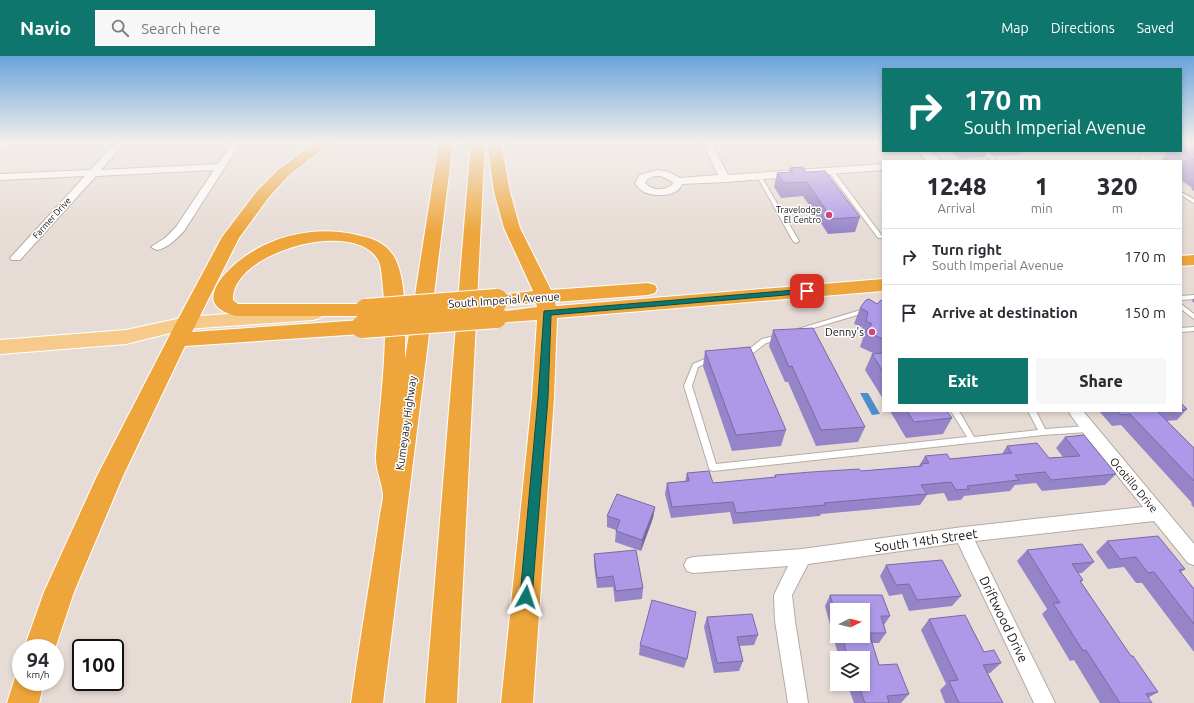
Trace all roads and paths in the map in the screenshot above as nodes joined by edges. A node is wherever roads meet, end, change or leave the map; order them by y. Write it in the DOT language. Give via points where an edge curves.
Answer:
graph roads {
  1 [pos="110,172"];
  2 [pos="218,172"];
  3 [pos="284,172"];
  4 [pos="442,172"];
  5 [pos="476,172"];
  6 [pos="499,172"];
  7 [pos="722,172"];
  8 [pos="814,172"];
  9 [pos="832,172"];
  10 [pos="93,173"];
  11 [pos="759,176"];
  12 [pos="0,177"];
  13 [pos="725,179"];
  14 [pos="678,181"];
  15 [pos="1182,194"];
  16 [pos="1194,201"];
  17 [pos="880,237"];
  18 [pos="796,242"];
  19 [pos="157,247"];
  20 [pos="1194,249"];
  21 [pos="1182,250"];
  22 [pos="16,258"];
  23 [pos="1194,260"];
  24 [pos="1182,261"];
  25 [pos="882,272"];
  26 [pos="882,285"];
  27 [pos="1194,297"];
  28 [pos="1182,298"];
  29 [pos="546,305"];
  30 [pos="1182,307"];
  31 [pos="882,309"];
  32 [pos="1194,317"];
  33 [pos="364,318"];
  34 [pos="1194,329"];
  35 [pos="1182,330"];
  36 [pos="182,332"];
  37 [pos="0,347"];
  38 [pos="737,353"];
  39 [pos="718,355"];
  40 [pos="956,412"];
  41 [pos="1033,412"];
  42 [pos="1076,412"];
  43 [pos="1088,428"];
  44 [pos="1043,432"];
  45 [pos="972,440"];
  46 [pos="396,495"];
  47 [pos="1158,513"];
  48 [pos="963,535"];
  49 [pos="802,557"];
  50 [pos="1194,558"];
  51 [pos="693,564"];
  52 [pos="43,639"];
  53 [pos="26,691"];
  54 [pos="23,703"];
  55 [pos="366,703"];
  56 [pos="441,703"];
  57 [pos="517,703"];
  58 [pos="798,703"];
  59 [pos="1045,703"];
  1 -- 10 [label="street"];
  2 -- 19 [label="street" via="180,229"];
  3 -- 36 [label="highway" via="263,194 231,237"];
  4 -- 46 [label="highway, Kumeyaay Highway"];
  5 -- 56 [label="highway"];
  6 -- 29 [label="highway" via="512,228"];
  7 -- 13 [label="street"];
  8 -- 11 [label="street"];
  9 -- 17 [label="lane"];
  10 -- 12 [label="street"];
  10 -- 22 [label="street, Farmer Drive"];
  11 -- 13 [label="street"];
  11 -- 18 [label="lane"];
  13 -- 14 [label="street"];
  15 -- 16 [label="lane"];
  20 -- 21 [label="highway"];
  23 -- 24 [label="highway"];
  25 -- 29 [label="highway, South Imperial Avenue"];
  26 -- 29 [label="highway, South Imperial Avenue"];
  27 -- 28 [label="lane"];
  29 -- 33 [label="highway, South Imperial Avenue, bridge"];
  29 -- 57 [label="highway" via="543,398"];
  30 -- 32 [label="lane"];
  31 -- 38 [label="lane" via="864,311 764,341 750,352"];
  33 -- 36 [label="highway, South Imperial Avenue"];
  33 -- 46 [label="highway" via="231,309 226,306 223,294 230,279 255,257 301,238 353,238 377,247 385,255 393,281 396,316 388,458"];
  34 -- 35 [label="lane"];
  36 -- 37 [label="main road, South Imperial Avenue"];
  36 -- 52 [label="highway" via="110,476 59,592"];
  39 -- 45 [label="lane" via="695,366 688,386 713,468"];
  40 -- 45 [label="lane"];
  41 -- 44 [label="lane"];
  42 -- 43 [label="street, Ocotillo Drive"];
  43 -- 44 [label="lane"];
  43 -- 47 [label="street, Ocotillo Drive"];
  44 -- 45 [label="lane"];
  46 -- 55 [label="highway, Kumeyaay Highway"];
  47 -- 48 [label="street, South 14th Street"];
  47 -- 50 [label="street, Ocotillo Drive"];
  48 -- 49 [label="street, South 14th Street"];
  48 -- 59 [label="street, Driftwood Drive"];
  49 -- 51 [label="street, South 14th Street"];
  49 -- 58 [label="street" via="783,595"];
  53 -- 54 [label="highway"];
}
